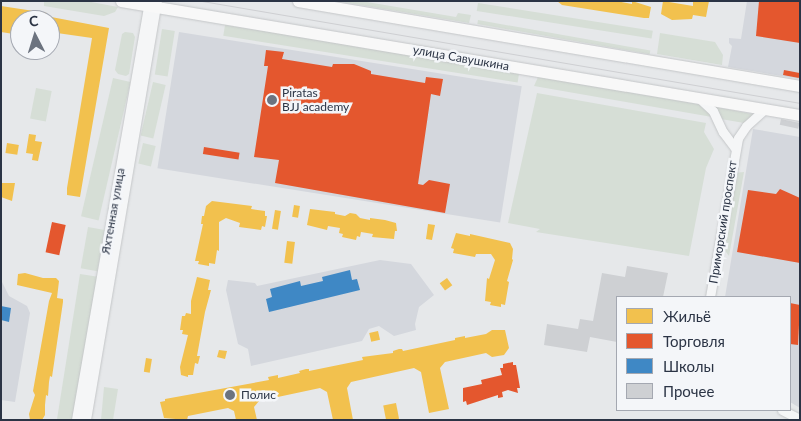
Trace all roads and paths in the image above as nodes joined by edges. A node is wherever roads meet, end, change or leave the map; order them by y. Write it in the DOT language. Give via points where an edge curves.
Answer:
graph roads {
  1 [pos="122,1"];
  2 [pos="298,1"];
  3 [pos="153,4"];
  4 [pos="800,86"];
  5 [pos="698,98"];
  6 [pos="764,109"];
  7 [pos="800,115"];
  8 [pos="736,148"];
  9 [pos="710,296"];
  10 [pos="784,411"];
  11 [pos="800,419"];
  12 [pos="77,420"];
  13 [pos="86,420"];
  1 -- 3 [label="main road, улица Савушкина"];
  2 -- 4 [label="main road"];
  3 -- 5 [label="main road, улица Савушкина"];
  3 -- 12 [label="street, Яхтенная улица"];
  3 -- 13 [label="street, Яхтенная улица"];
  5 -- 6 [label="main road, улица Савушкина"];
  5 -- 8 [label="street" via="713,110 723,132"];
  6 -- 7 [label="main road, улица Савушкина"];
  6 -- 8 [label="street, Приморский проспект" via="742,131"];
  8 -- 9 [label="street, Приморский проспект"];
  10 -- 11 [label="street"];
}
